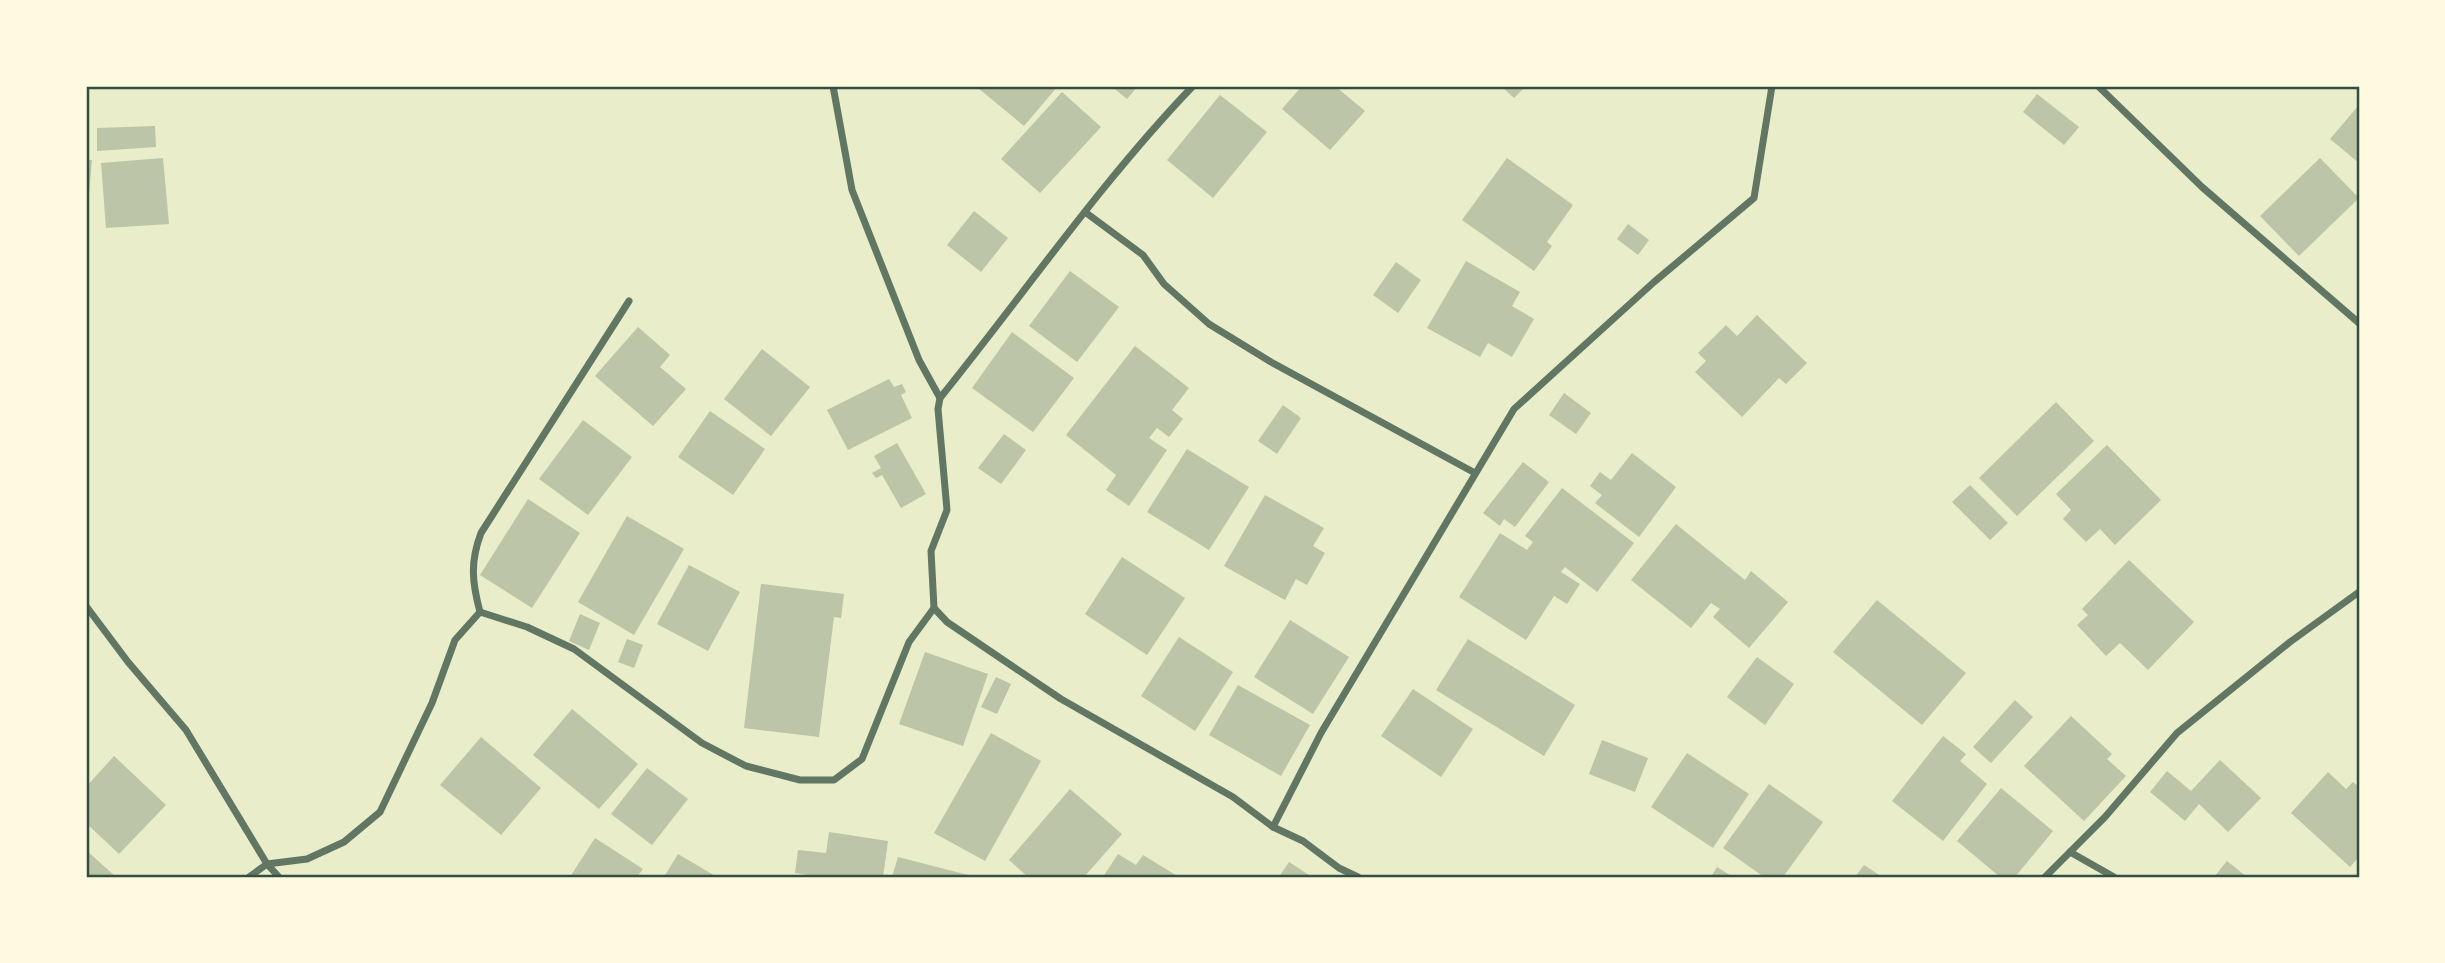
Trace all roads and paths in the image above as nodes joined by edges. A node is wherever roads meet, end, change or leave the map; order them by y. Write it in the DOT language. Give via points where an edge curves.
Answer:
graph roads {
  1 [pos="833,86"];
  2 [pos="1193,86"];
  3 [pos="1772,86"];
  4 [pos="2098,86"];
  5 [pos="1085,212"];
  6 [pos="629,301"];
  7 [pos="2359,323"];
  8 [pos="940,398"];
  9 [pos="1475,473"];
  10 [pos="2359,592"];
  11 [pos="86,606"];
  12 [pos="934,608"];
  13 [pos="480,612"];
  14 [pos="1273,827"];
  15 [pos="2070,852"];
  16 [pos="267,864"];
  17 [pos="249,877"];
  18 [pos="278,877"];
  19 [pos="1358,877"];
  20 [pos="2045,877"];
  21 [pos="2114,877"];
  1 -- 8 [label="street" via="852,190 919,360"];
  2 -- 5 [label="street"];
  3 -- 9 [label="street" via="1754,198 1514,409"];
  4 -- 7 [label="street" via="2202,187"];
  5 -- 8 [label="street"];
  5 -- 9 [label="street" via="1143,255 1164,284 1209,324"];
  6 -- 13 [label="street" via="481,533 472,555 472,581"];
  8 -- 12 [label="street" via="947,510 931,551"];
  9 -- 14 [label="street" via="1321,733"];
  10 -- 15 [label="street" via="2177,733"];
  11 -- 16 [label="street" via="186,730"];
  12 -- 13 [label="street" via="909,642 862,759 834,780 800,779 746,766 702,743 573,649 527,626"];
  12 -- 14 [label="street" via="947,622 1029,678 1233,797"];
  13 -- 16 [label="street" via="455,640 432,703 380,812 344,842 307,859"];
  14 -- 19 [label="street"];
  15 -- 20 [label="street"];
  15 -- 21 [label="street"];
  16 -- 17 [label="street"];
  16 -- 18 [label="street"];
}
